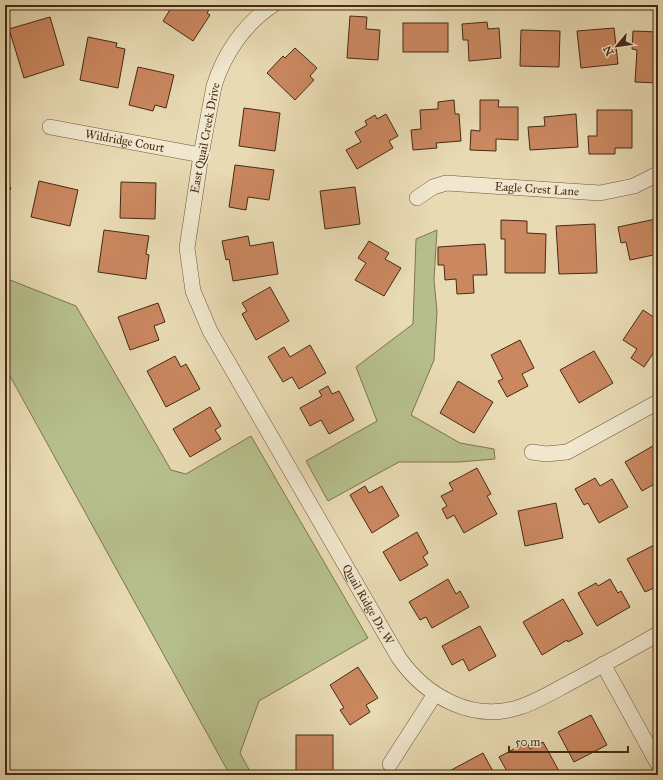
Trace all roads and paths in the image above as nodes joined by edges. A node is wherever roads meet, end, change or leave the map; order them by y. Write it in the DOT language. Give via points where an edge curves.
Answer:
graph roads {
  1 [pos="273,5"];
  2 [pos="50,127"];
  3 [pos="201,155"];
  4 [pos="658,174"];
  5 [pos="417,198"];
  6 [pos="193,291"];
  7 [pos="658,402"];
  8 [pos="532,452"];
  9 [pos="658,634"];
  10 [pos="604,664"];
  11 [pos="435,694"];
  12 [pos="390,764"];
  13 [pos="658,764"];
  1 -- 3 [label="street, East Quail Creek Drive" via="243,32 221,66 214,86"];
  2 -- 3 [label="street, Wildridge Court"];
  3 -- 6 [label="street, East Quail Creek Drive" via="188,239 188,267"];
  4 -- 5 [label="street, Eagle Crest Lane" via="634,186 600,193 446,183"];
  6 -- 11 [label="street, Quail Ridge Dr. W" via="210,331 399,658 409,672"];
  7 -- 8 [label="street" via="567,452"];
  9 -- 10 [label="street, Quail Ridge Dr. W"];
  10 -- 11 [label="street, Quail Ridge Dr. W" via="528,705 510,710 490,712 468,709"];
  10 -- 13 [label="street"];
  11 -- 12 [label="street"];
}
